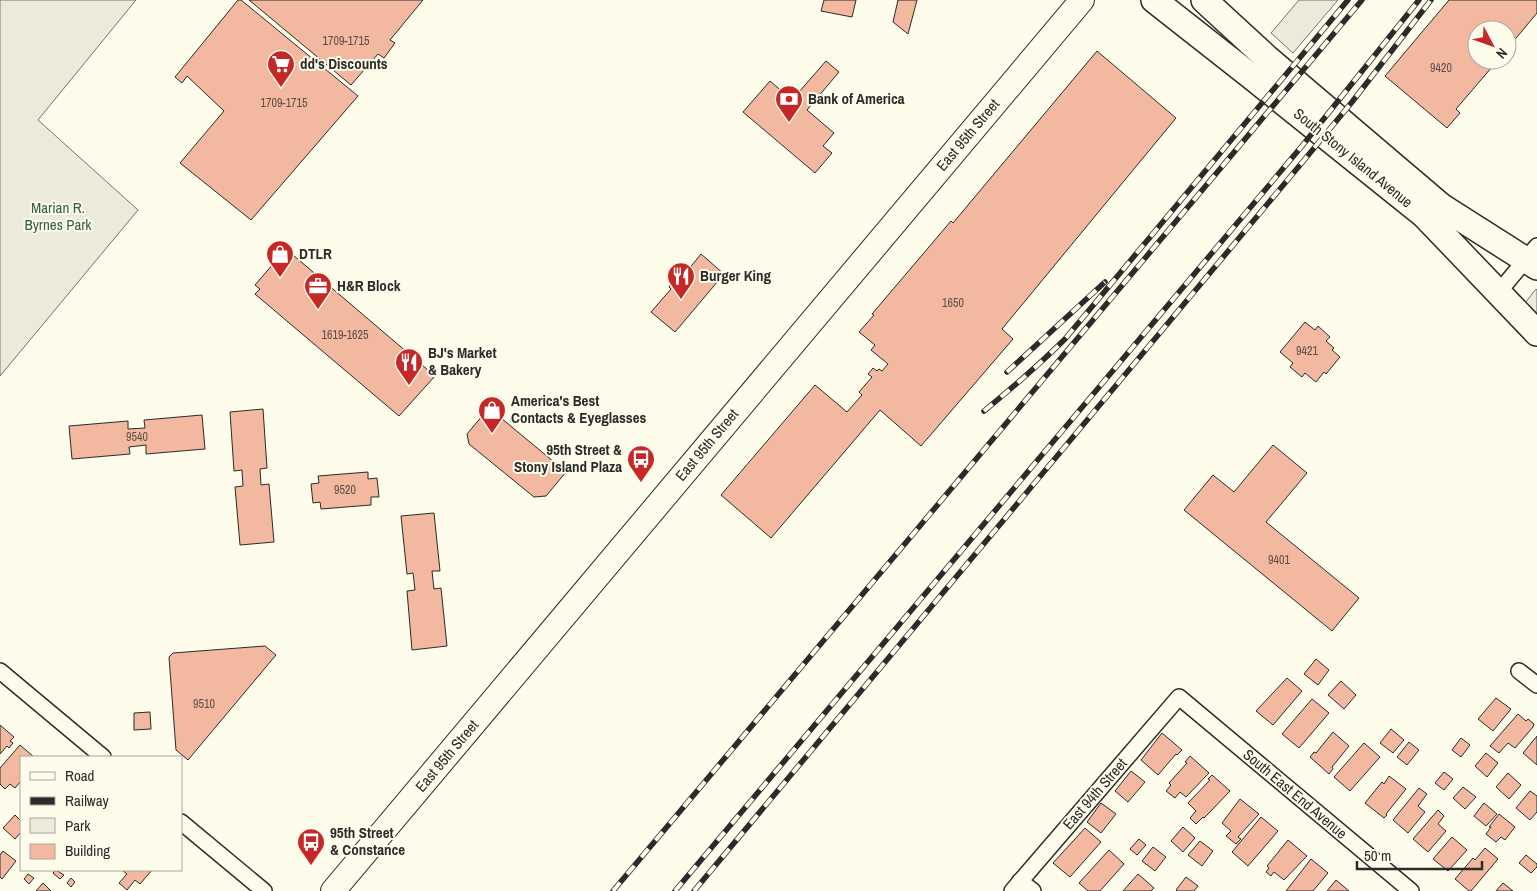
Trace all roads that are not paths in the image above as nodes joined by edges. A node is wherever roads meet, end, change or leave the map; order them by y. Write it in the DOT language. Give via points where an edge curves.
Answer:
graph roads {
  1 [pos="1082,0"];
  2 [pos="1154,0"];
  3 [pos="1204,0"];
  4 [pos="1533,257"];
  5 [pos="1498,293"];
  6 [pos="1537,333"];
  7 [pos="1519,671"];
  8 [pos="0,672"];
  9 [pos="1537,685"];
  10 [pos="1178,697"];
  11 [pos="102,756"];
  12 [pos="182,823"];
  13 [pos="1016,886"];
  14 [pos="264,891"];
  15 [pos="332,891"];
  16 [pos="1033,891"];
  17 [pos="1410,891"];
  1 -- 15 [label="main road, East 95th Street"];
  2 -- 5 [label="highway, South Stony Island Avenue" via="1424,216"];
  3 -- 4 [label="highway, South Stony Island Avenue" via="1441,206"];
  4 -- 5 [label="street"];
  5 -- 6 [label="highway, South Stony Island Avenue"];
  7 -- 9 [label="street"];
  8 -- 11 [label="street"];
  10 -- 13 [label="street, East 94th Street"];
  10 -- 17 [label="street, South East End Avenue"];
  12 -- 14 [label="street"];
  13 -- 16 [label="street"];
}
